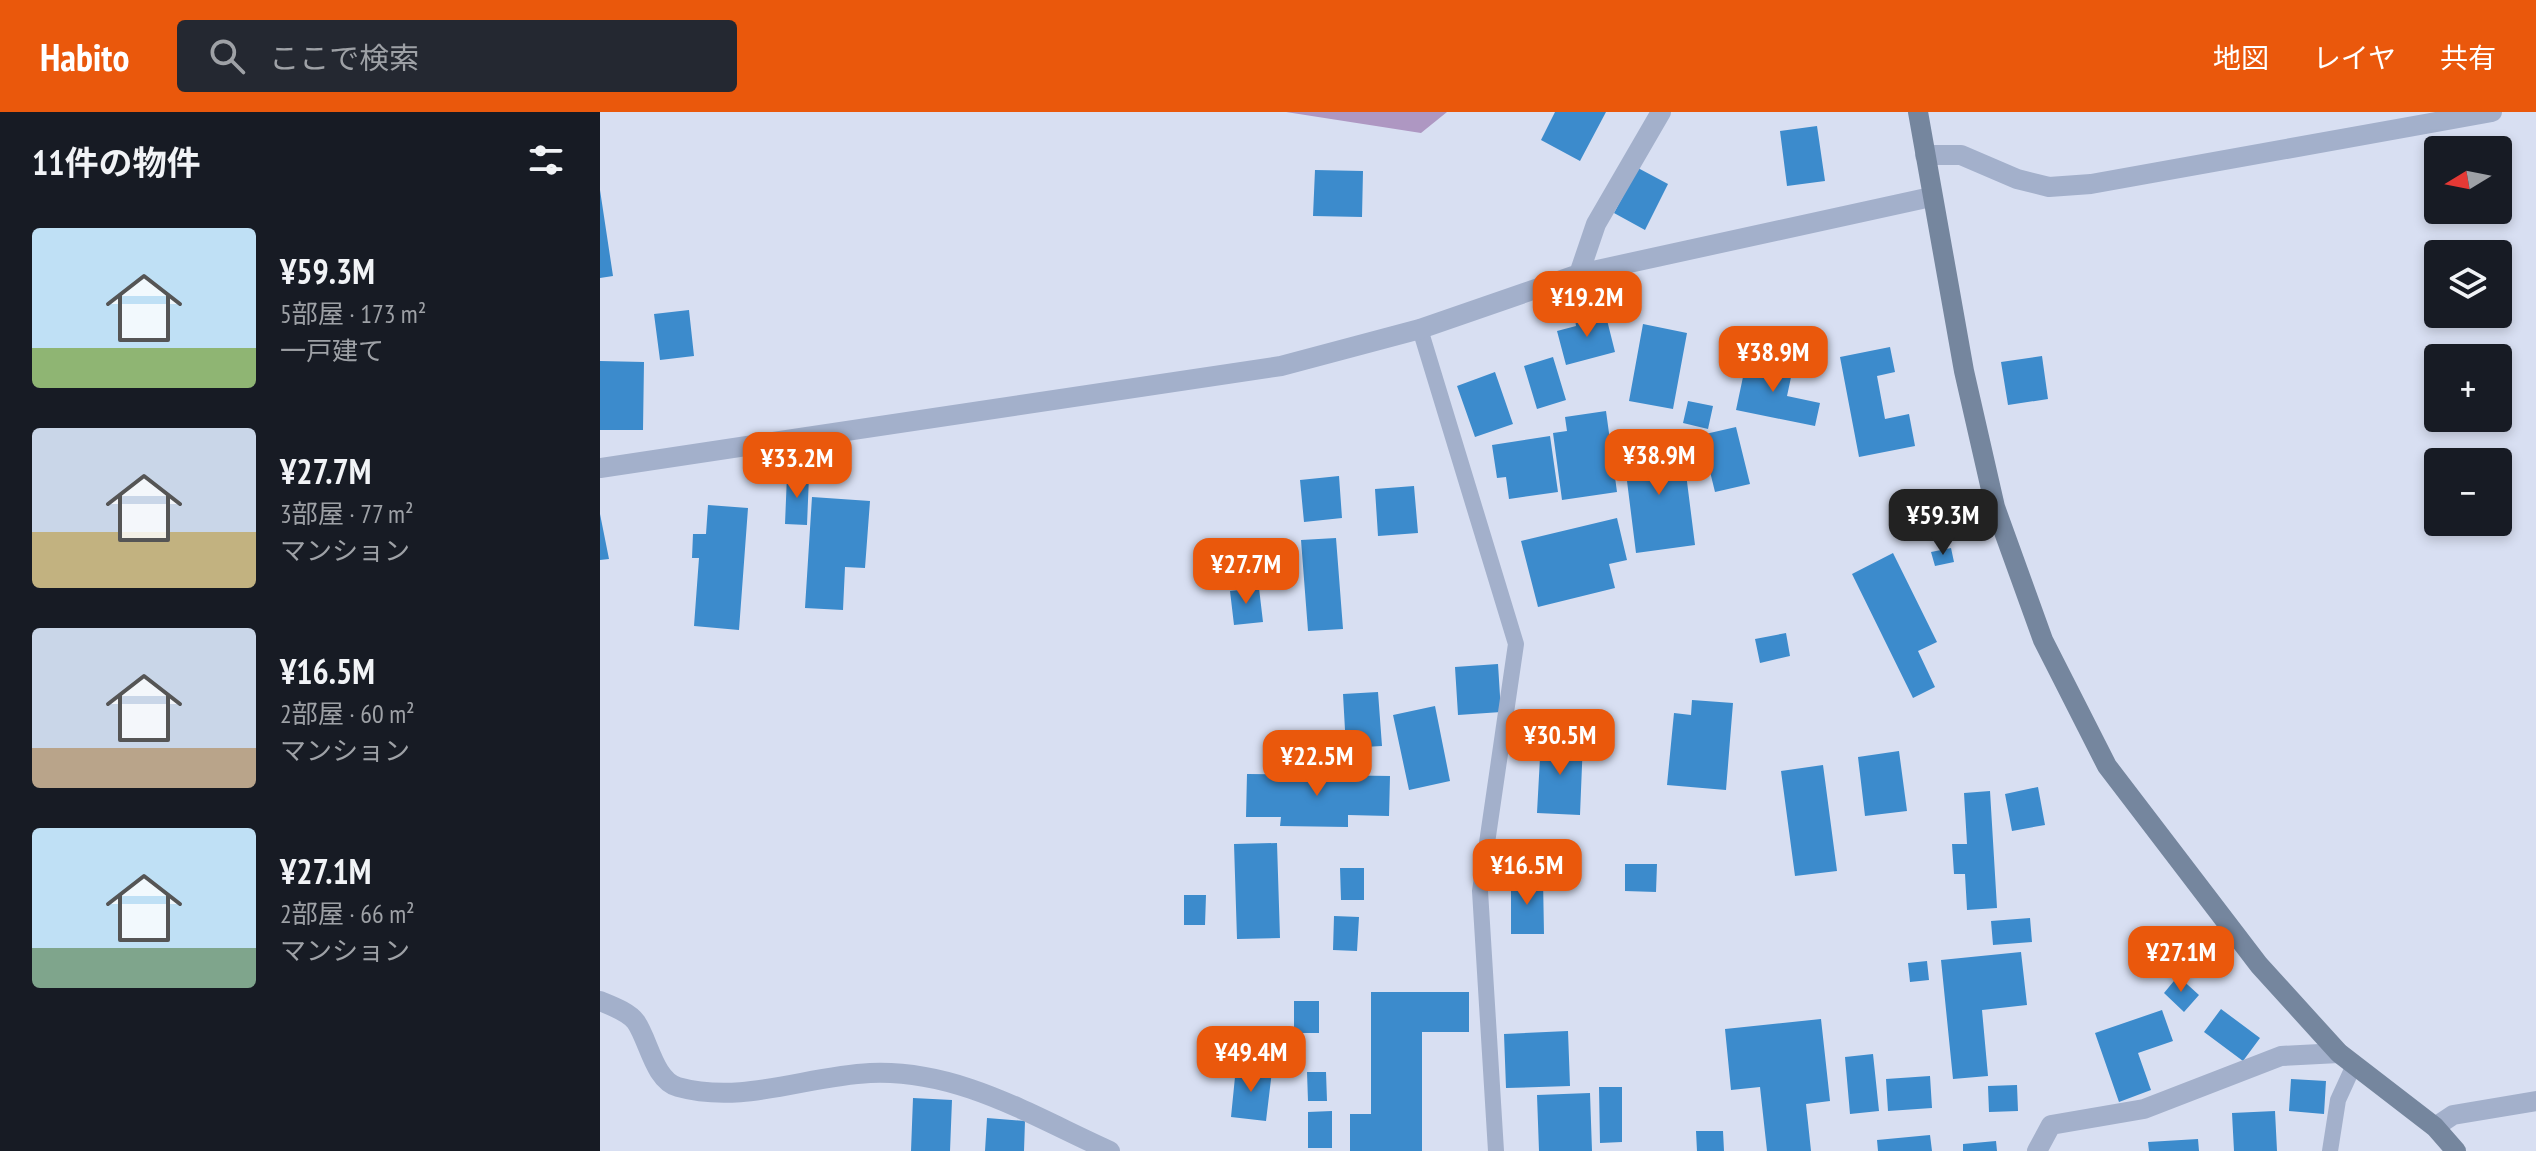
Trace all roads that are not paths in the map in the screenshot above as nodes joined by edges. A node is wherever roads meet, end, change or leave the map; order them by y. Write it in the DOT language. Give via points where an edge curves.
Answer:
graph roads {
  1 [pos="1661,112"];
  2 [pos="1918,112"];
  3 [pos="2492,112"];
  4 [pos="1925,155"];
  5 [pos="1931,197"];
  6 [pos="1579,274"];
  7 [pos="1420,329"];
  8 [pos="600,468"];
  9 [pos="600,1001"];
  10 [pos="2347,1059"];
  11 [pos="2536,1101"];
  12 [pos="2435,1127"];
  13 [pos="1110,1151"];
  14 [pos="1496,1151"];
  15 [pos="2037,1151"];
  16 [pos="2330,1151"];
  17 [pos="2456,1151"];
  1 -- 6 [label="street" via="1596,224"];
  2 -- 4 [label="street"];
  3 -- 4 [label="street" via="2091,184 2049,187 1961,155"];
  4 -- 5 [label="street"];
  5 -- 6 [label="street"];
  5 -- 10 [label="street" via="1995,507 2043,640 2107,766 2259,965"];
  6 -- 7 [label="street"];
  7 -- 8 [label="street" via="1281,366"];
  7 -- 14 [label="lane" via="1516,644 1480,891"];
  9 -- 13 [label="street" via="635,1020 660,1072 675,1087 750,1094 820,1077 922,1074 964,1084"];
  10 -- 12 [label="street"];
  10 -- 15 [label="street" via="2281,1056 2144,1109 2051,1125"];
  10 -- 16 [label="lane"];
  11 -- 12 [label="street" via="2453,1115"];
  12 -- 17 [label="street"];
}
